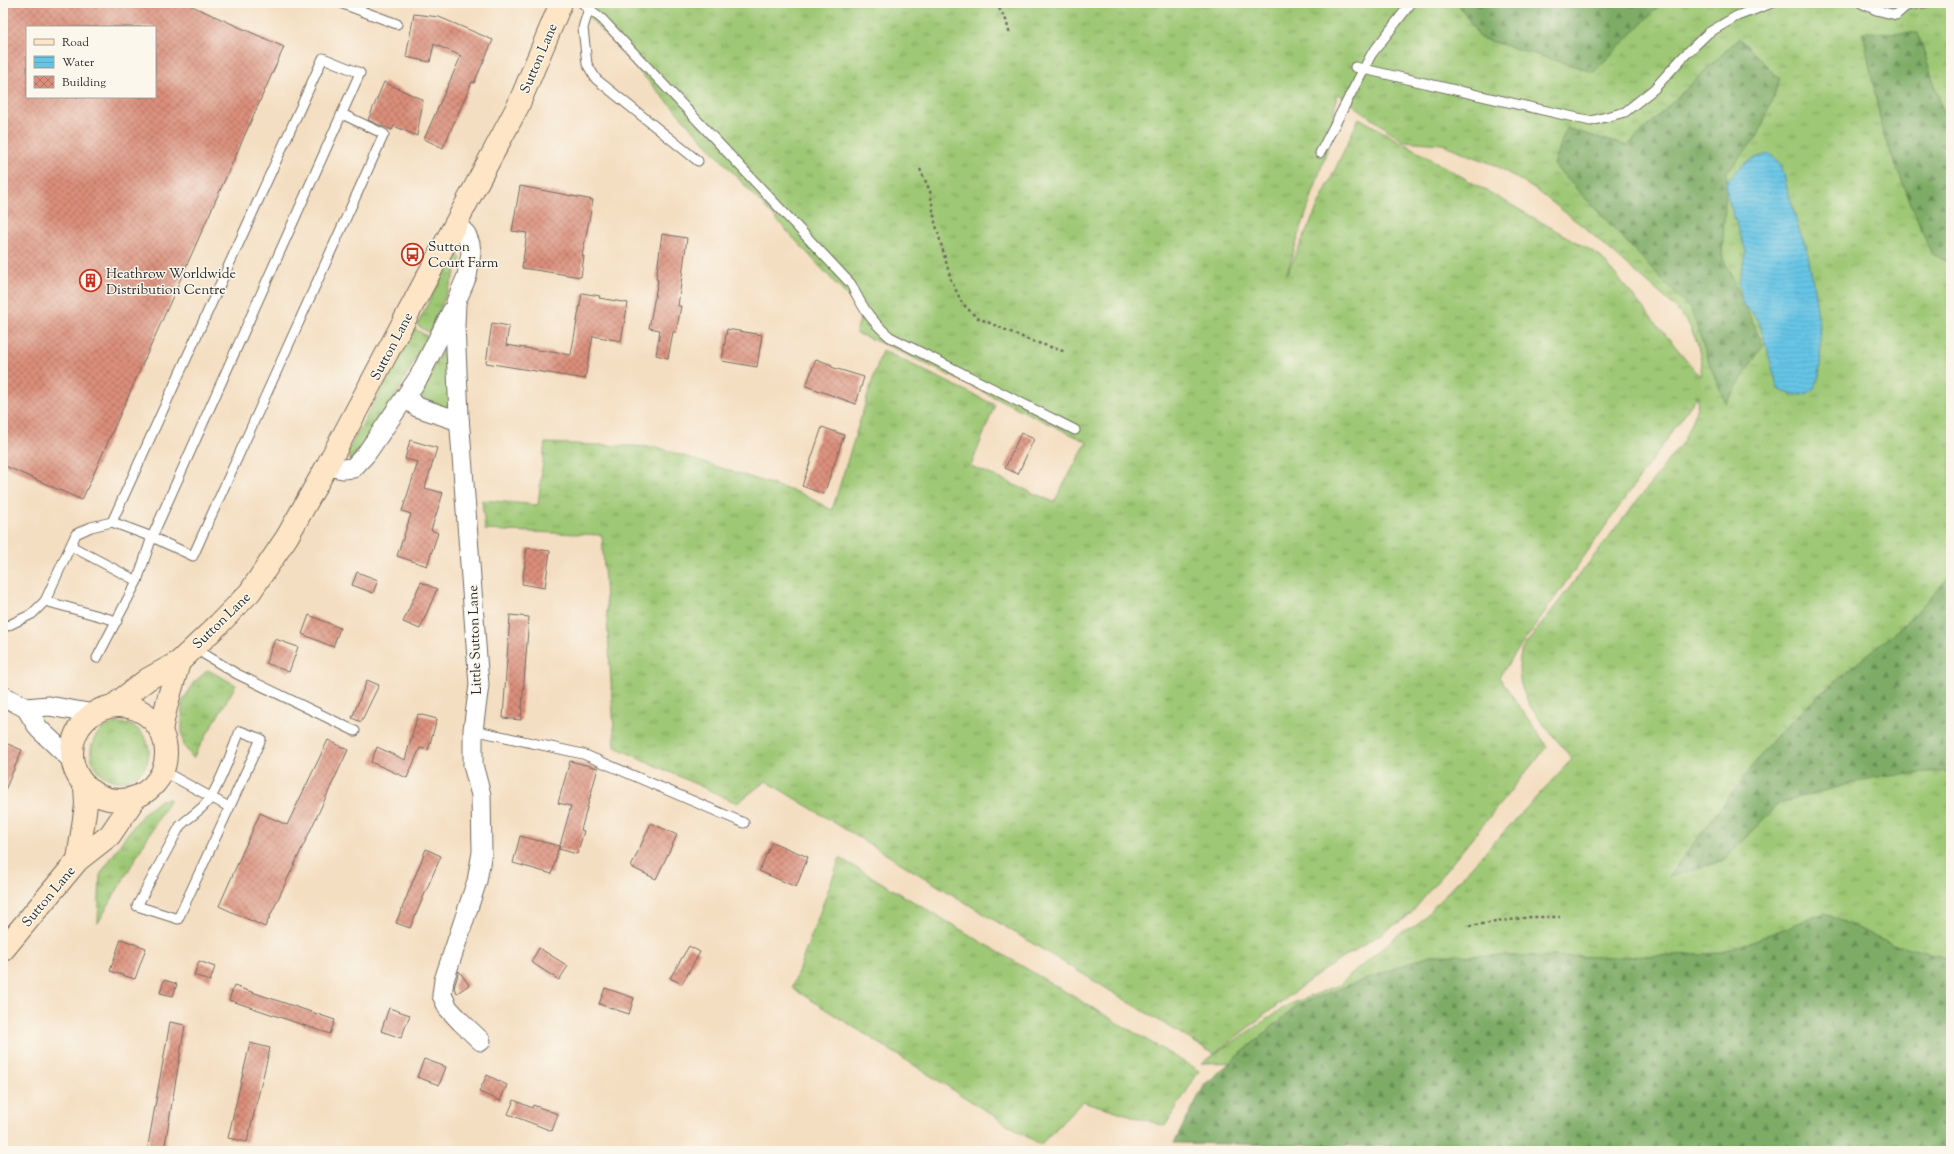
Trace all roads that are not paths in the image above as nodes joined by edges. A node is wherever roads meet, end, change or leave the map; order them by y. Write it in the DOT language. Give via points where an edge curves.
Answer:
graph roads {
  1 [pos="343,3"];
  2 [pos="561,3"];
  3 [pos="1411,3"];
  4 [pos="1772,3"];
  5 [pos="1861,3"];
  6 [pos="1924,3"];
  7 [pos="1905,4"];
  8 [pos="586,5"];
  9 [pos="397,24"];
  10 [pos="1360,67"];
  11 [pos="342,114"];
  12 [pos="1320,154"];
  13 [pos="698,161"];
  14 [pos="456,224"];
  15 [pos="456,302"];
  16 [pos="406,397"];
  17 [pos="459,421"];
  18 [pos="1075,430"];
  19 [pos="327,466"];
  20 [pos="112,522"];
  21 [pos="152,537"];
  22 [pos="71,546"];
  23 [pos="137,581"];
  24 [pos="45,601"];
  25 [pos="117,621"];
  26 [pos="3,628"];
  27 [pos="186,654"];
  28 [pos="97,658"];
  29 [pos="3,696"];
  30 [pos="26,708"];
  31 [pos="104,710"];
  32 [pos="473,730"];
  33 [pos="355,731"];
  34 [pos="161,732"];
  35 [pos="73,761"];
  36 [pos="163,771"];
  37 [pos="85,785"];
  38 [pos="211,797"];
  39 [pos="135,798"];
  40 [pos="229,807"];
  41 [pos="744,824"];
  42 [pos="78,860"];
  43 [pos="3,950"];
  44 [pos="481,1041"];
  1 -- 9 [label="lane"];
  2 -- 14 [label="street, Sutton Lane" via="518,106"];
  3 -- 10 [label="lane"];
  4 -- 10 [label="lane" via="1737,16 1708,32 1654,89 1625,112 1591,121"];
  5 -- 7 [label="lane" via="1896,15"];
  6 -- 7 [label="lane"];
  8 -- 13 [label="lane" via="583,28 587,64 596,78"];
  8 -- 18 [label="lane" via="851,284 861,306 873,323 890,337"];
  10 -- 12 [label="lane"];
  11 -- 20 [label="lane" via="360,73 323,58"];
  11 -- 21 [label="lane"];
  11 -- 21 [label="lane" via="384,134 193,556"];
  14 -- 15 [label="street, Little Sutton Lane" via="466,234 471,253 467,276"];
  14 -- 19 [label="street, Sutton Lane"];
  15 -- 16 [label="street" via="431,357"];
  15 -- 17 [label="street, Little Sutton Lane"];
  16 -- 17 [label="street" via="417,407"];
  16 -- 19 [label="street" via="356,465 344,469"];
  17 -- 32 [label="street, Little Sutton Lane" via="479,685"];
  19 -- 27 [label="street, Sutton Lane" via="287,537 250,592"];
  20 -- 21 [label="lane"];
  20 -- 22 [label="lane" via="76,534"];
  21 -- 23 [label="lane"];
  22 -- 23 [label="lane"];
  22 -- 24 [label="lane"];
  23 -- 25 [label="lane"];
  24 -- 25 [label="lane"];
  24 -- 26 [label="lane" via="32,614"];
  25 -- 28 [label="lane"];
  27 -- 31 [label="street, Sutton Lane"];
  27 -- 33 [label="lane" via="238,674"];
  27 -- 34 [label="street" via="163,712"];
  29 -- 30 [label="street"];
  30 -- 31 [label="street" via="49,706"];
  30 -- 35 [label="street" via="39,730"];
  31 -- 34 [label="street" via="124,706 144,713"];
  31 -- 35 [label="street" via="84,722 79,730 74,742"];
  32 -- 41 [label="lane" via="583,754"];
  32 -- 44 [label="street, Little Sutton Lane" via="473,765 481,795 482,852 476,881 444,980 442,995 451,1013"];
  34 -- 36 [label="street" via="166,745"];
  35 -- 37 [label="street" via="77,775"];
  36 -- 38 [label="lane"];
  36 -- 39 [label="street" via="156,783"];
  37 -- 39 [label="street" via="108,799"];
  37 -- 42 [label="street, Sutton Lane" via="86,805"];
  38 -- 40 [label="lane"];
  38 -- 40 [label="lane" via="240,732 261,739"];
  38 -- 40 [label="lane" via="197,814 180,826 137,906 178,919"];
  39 -- 42 [label="street, Sutton Lane" via="110,835"];
  42 -- 43 [label="street, Sutton Lane"];
}
